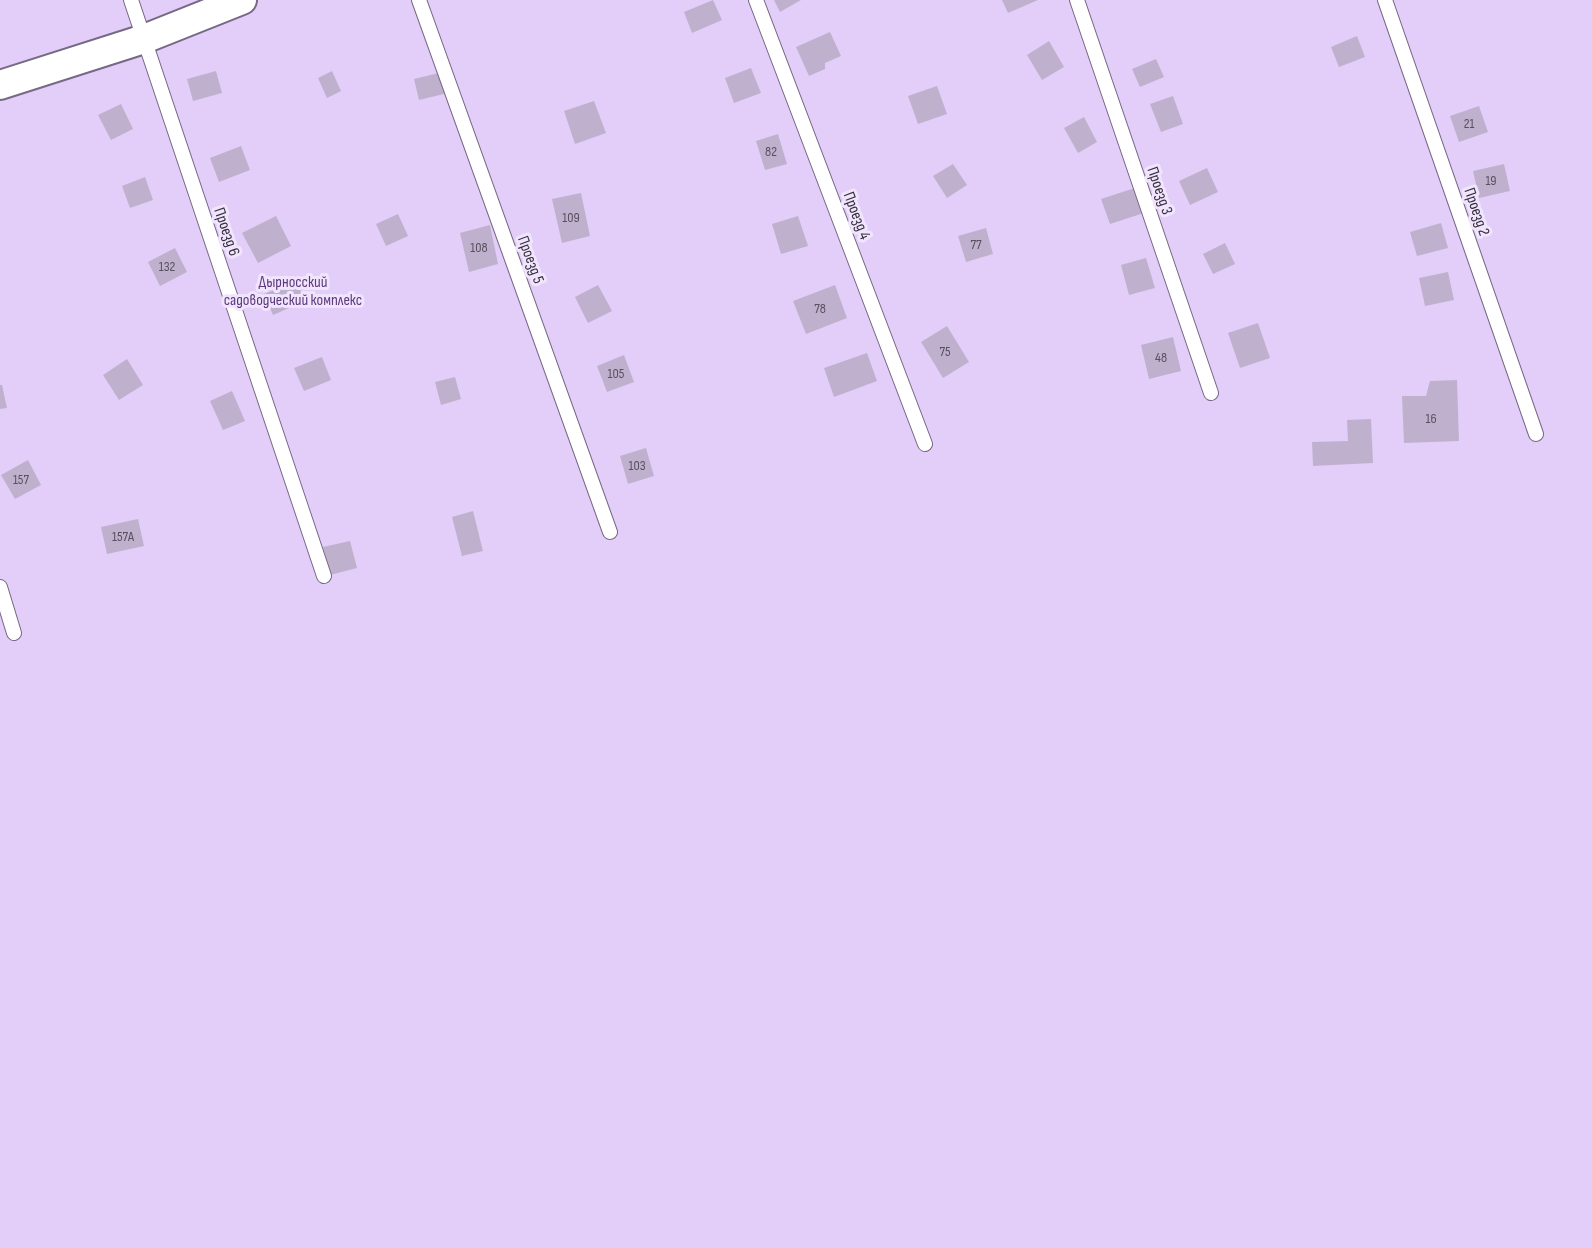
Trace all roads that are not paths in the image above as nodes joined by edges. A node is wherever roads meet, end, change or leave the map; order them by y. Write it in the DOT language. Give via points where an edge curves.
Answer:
graph roads {
  1 [pos="131,0"];
  2 [pos="243,0"];
  3 [pos="419,0"];
  4 [pos="756,0"];
  5 [pos="1077,0"];
  6 [pos="1385,0"];
  7 [pos="144,39"];
  8 [pos="0,85"];
  9 [pos="1211,393"];
  10 [pos="1536,434"];
  11 [pos="925,444"];
  12 [pos="610,531"];
  13 [pos="324,576"];
  14 [pos="0,587"];
  15 [pos="14,633"];
  1 -- 7 [label="lane, Проезд 6"];
  2 -- 7 [label="street"];
  3 -- 12 [label="lane, Проезд 5"];
  4 -- 11 [label="lane, Проезд 4"];
  5 -- 9 [label="lane, Проезд 3"];
  6 -- 10 [label="lane, Проезд 2"];
  7 -- 8 [label="street"];
  7 -- 13 [label="lane, Проезд 6"];
  14 -- 15 [label="lane"];
}
